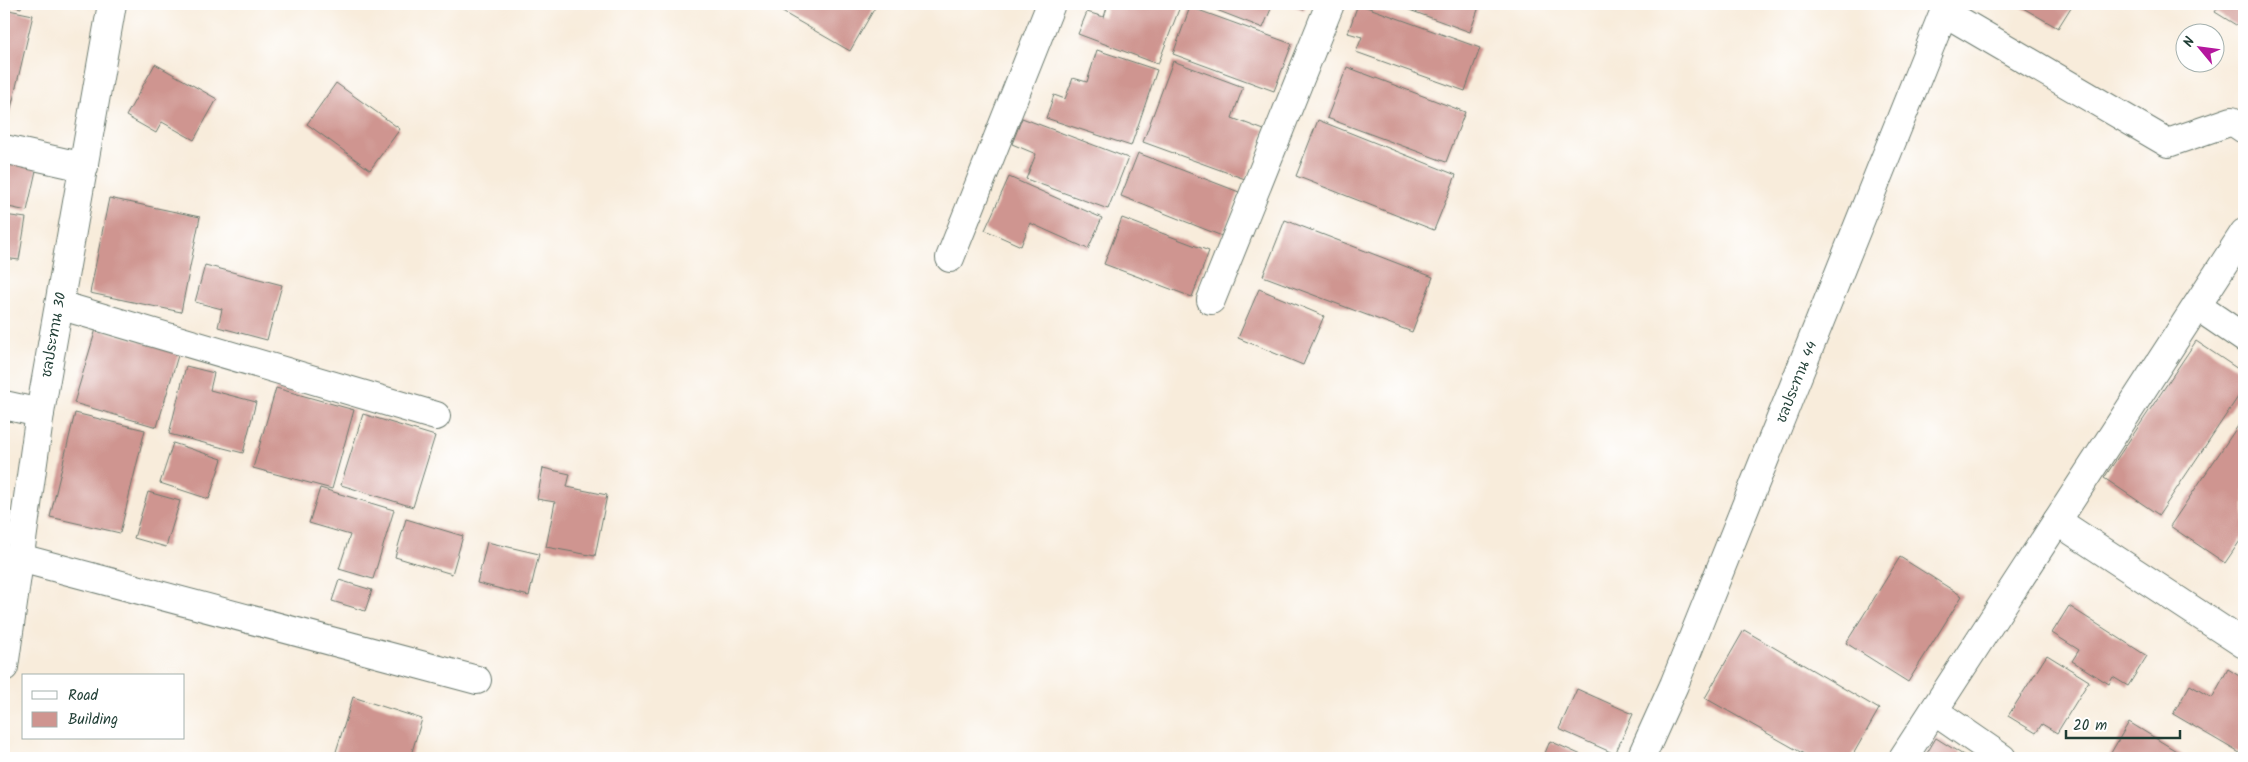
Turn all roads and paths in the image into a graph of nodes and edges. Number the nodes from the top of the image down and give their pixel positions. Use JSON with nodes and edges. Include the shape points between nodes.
{"nodes":[{"id":1,"x":112,"y":4,"type":"edge"},
{"id":2,"x":1051,"y":4,"type":"edge"},
{"id":3,"x":1330,"y":4,"type":"edge"},
{"id":4,"x":1946,"y":8,"type":"edge"},
{"id":5,"x":2244,"y":129,"type":"edge"},
{"id":6,"x":4,"y":149,"type":"edge"},
{"id":7,"x":84,"y":167,"type":"junction"},
{"id":8,"x":2244,"y":233,"type":"edge"},
{"id":9,"x":950,"y":258,"type":"dead end"},
{"id":10,"x":1211,"y":300,"type":"dead end"},
{"id":11,"x":59,"y":305,"type":"junction"},
{"id":12,"x":2197,"y":306,"type":"junction"},
{"id":13,"x":2244,"y":338,"type":"edge"},
{"id":14,"x":4,"y":406,"type":"edge"},
{"id":15,"x":40,"y":413,"type":"junction"},
{"id":16,"x":436,"y":416,"type":"dead end"},
{"id":17,"x":2057,"y":521,"type":"junction"},
{"id":18,"x":20,"y":558,"type":"junction"},
{"id":19,"x":2244,"y":644,"type":"edge"},
{"id":20,"x":4,"y":667,"type":"edge"},
{"id":21,"x":477,"y":680,"type":"dead end"},
{"id":22,"x":1934,"y":711,"type":"junction"},
{"id":23,"x":1641,"y":758,"type":"edge"},
{"id":24,"x":1903,"y":758,"type":"edge"},
{"id":25,"x":2002,"y":758,"type":"edge"}],
"edges":[{"from":1,"to":7,"type":"street","name":"ชลประทาน 30"},
{"from":2,"to":9,"type":"street"},
{"from":3,"to":10,"type":"street"},
{"from":4,"to":5,"type":"street","via":[[2168,143],[2232,121]]},
{"from":4,"to":23,"type":"street","name":"ชลประทาน 44","via":[[1674,685]]},
{"from":6,"to":7,"type":"street"},
{"from":7,"to":11,"type":"street","name":"ชลประทาน 30"},
{"from":8,"to":12,"type":"street"},
{"from":11,"to":15,"type":"street","name":"ชลประทาน 30"},
{"from":11,"to":16,"type":"street"},
{"from":12,"to":13,"type":"street"},
{"from":12,"to":17,"type":"street"},
{"from":14,"to":15,"type":"street"},
{"from":15,"to":18,"type":"street","name":"ชลประทาน 30"},
{"from":17,"to":19,"type":"street"},
{"from":17,"to":22,"type":"street"},
{"from":18,"to":20,"type":"street","name":"ชลประทาน 30"},
{"from":18,"to":21,"type":"street"},
{"from":22,"to":24,"type":"street"},
{"from":22,"to":25,"type":"street"}]}
